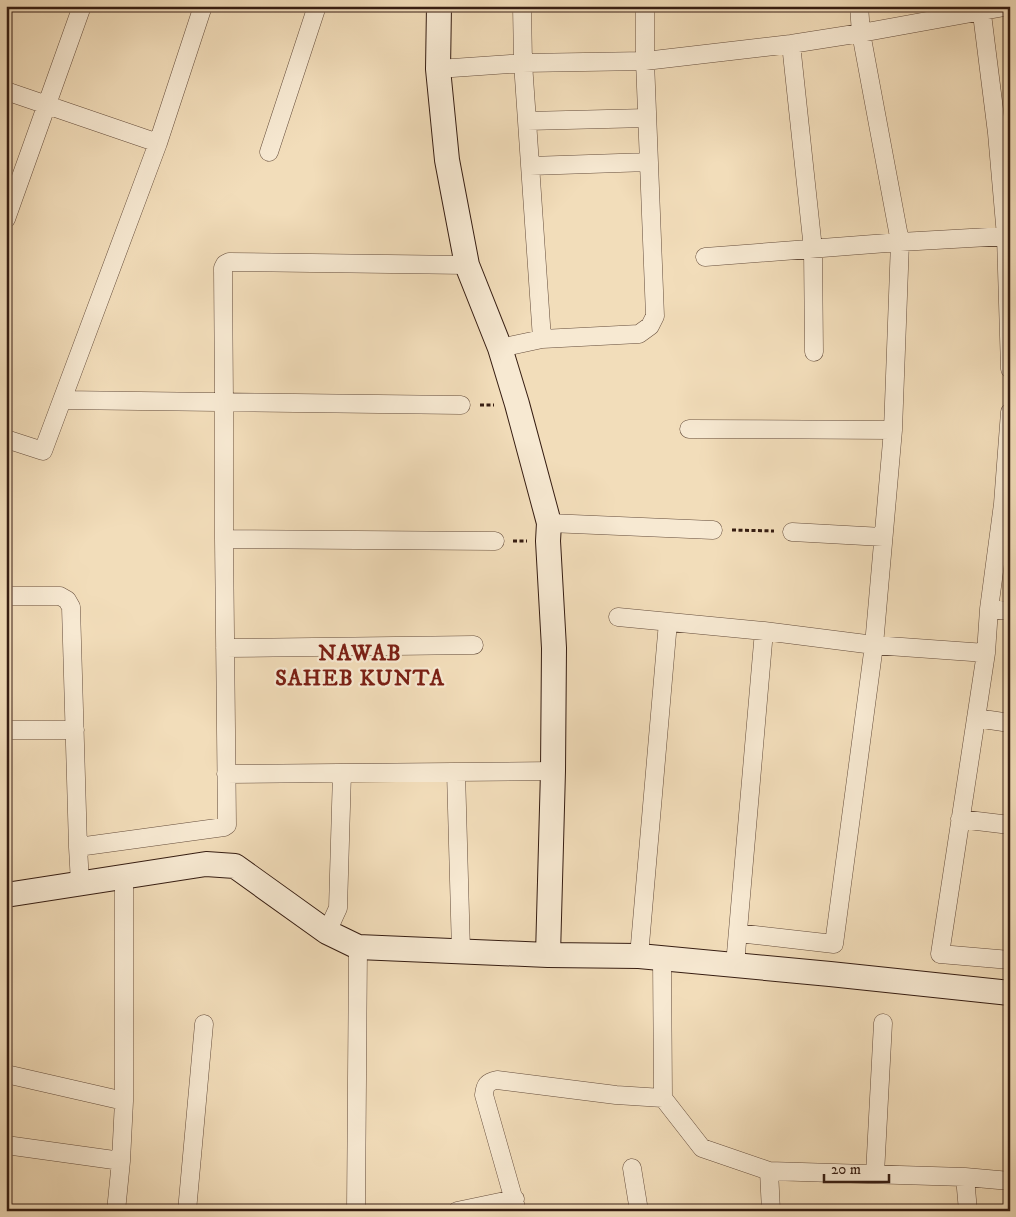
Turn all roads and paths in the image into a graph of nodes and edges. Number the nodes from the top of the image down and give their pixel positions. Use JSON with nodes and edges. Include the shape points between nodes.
{"nodes":[{"id":1,"x":82,"y":6,"type":"edge"},
{"id":2,"x":203,"y":6,"type":"edge"},
{"id":3,"x":317,"y":6,"type":"edge"},
{"id":4,"x":439,"y":6,"type":"edge"},
{"id":5,"x":522,"y":6,"type":"edge"},
{"id":6,"x":645,"y":6,"type":"edge"},
{"id":7,"x":859,"y":6,"type":"edge"},
{"id":8,"x":1010,"y":6,"type":"edge"},
{"id":9,"x":982,"y":9,"type":"edge"},
{"id":10,"x":862,"y":33,"type":"junction"},
{"id":11,"x":791,"y":44,"type":"junction"},
{"id":12,"x":645,"y":61,"type":"junction"},
{"id":13,"x":522,"y":64,"type":"junction"},
{"id":14,"x":438,"y":69,"type":"junction"},
{"id":15,"x":6,"y":91,"type":"edge"},
{"id":16,"x":47,"y":105,"type":"junction"},
{"id":17,"x":647,"y":118,"type":"junction"},
{"id":18,"x":527,"y":121,"type":"junction"},
{"id":19,"x":1004,"y":133,"type":"edge"},
{"id":20,"x":158,"y":143,"type":"junction"},
{"id":21,"x":269,"y":152,"type":"dead end"},
{"id":22,"x":649,"y":162,"type":"junction"},
{"id":23,"x":530,"y":166,"type":"junction"},
{"id":24,"x":7,"y":213,"type":"edge"},
{"id":25,"x":1006,"y":236,"type":"junction"},
{"id":26,"x":900,"y":242,"type":"junction"},
{"id":27,"x":814,"y":249,"type":"junction"},
{"id":28,"x":705,"y":257,"type":"dead end"},
{"id":29,"x":467,"y":265,"type":"junction"},
{"id":30,"x":542,"y":338,"type":"junction"},
{"id":31,"x":500,"y":348,"type":"junction"},
{"id":32,"x":814,"y":352,"type":"dead end"},
{"id":33,"x":1010,"y":369,"type":"edge"},
{"id":34,"x":62,"y":400,"type":"junction"},
{"id":35,"x":224,"y":403,"type":"junction"},
{"id":36,"x":517,"y":404,"type":"junction"},
{"id":37,"x":461,"y":405,"type":"joint"},
{"id":38,"x":1010,"y":412,"type":"edge"},
{"id":39,"x":689,"y":429,"type":"dead end"},
{"id":40,"x":893,"y":430,"type":"junction"},
{"id":41,"x":6,"y":439,"type":"edge"},
{"id":42,"x":1006,"y":505,"type":"edge"},
{"id":43,"x":713,"y":530,"type":"joint"},
{"id":44,"x":548,"y":532,"type":"junction"},
{"id":45,"x":792,"y":532,"type":"joint"},
{"id":46,"x":883,"y":537,"type":"junction"},
{"id":47,"x":224,"y":539,"type":"junction"},
{"id":48,"x":495,"y":541,"type":"joint"},
{"id":49,"x":6,"y":596,"type":"edge"},
{"id":50,"x":989,"y":609,"type":"junction"},
{"id":51,"x":1010,"y":611,"type":"edge"},
{"id":52,"x":618,"y":617,"type":"dead end"},
{"id":53,"x":668,"y":622,"type":"junction"},
{"id":54,"x":764,"y":631,"type":"junction"},
{"id":55,"x":474,"y":645,"type":"dead end"},
{"id":56,"x":874,"y":645,"type":"junction"},
{"id":57,"x":225,"y":648,"type":"junction"},
{"id":58,"x":986,"y":653,"type":"junction"},
{"id":59,"x":976,"y":718,"type":"junction"},
{"id":60,"x":1010,"y":723,"type":"edge"},
{"id":61,"x":6,"y":730,"type":"edge"},
{"id":62,"x":75,"y":730,"type":"junction"},
{"id":63,"x":456,"y":772,"type":"junction"},
{"id":64,"x":554,"y":772,"type":"junction"},
{"id":65,"x":342,"y":773,"type":"junction"},
{"id":66,"x":226,"y":774,"type":"junction"},
{"id":67,"x":960,"y":819,"type":"junction"},
{"id":68,"x":1010,"y":825,"type":"edge"},
{"id":69,"x":78,"y":847,"type":"junction"},
{"id":70,"x":124,"y":876,"type":"junction"},
{"id":71,"x":80,"y":883,"type":"junction"},
{"id":72,"x":6,"y":895,"type":"edge"},
{"id":73,"x":327,"y":932,"type":"junction"},
{"id":74,"x":738,"y":933,"type":"junction"},
{"id":75,"x":358,"y":947,"type":"junction"},
{"id":76,"x":462,"y":951,"type":"junction"},
{"id":77,"x":548,"y":955,"type":"junction"},
{"id":78,"x":650,"y":956,"type":"junction"},
{"id":79,"x":1010,"y":960,"type":"edge"},
{"id":80,"x":735,"y":965,"type":"junction"},
{"id":81,"x":1010,"y":993,"type":"edge"},
{"id":82,"x":883,"y":1023,"type":"dead end"},
{"id":83,"x":204,"y":1024,"type":"dead end"},
{"id":84,"x":6,"y":1074,"type":"edge"},
{"id":85,"x":663,"y":1098,"type":"junction"},
{"id":86,"x":124,"y":1101,"type":"junction"},
{"id":87,"x":6,"y":1145,"type":"edge"},
{"id":88,"x":121,"y":1161,"type":"junction"},
{"id":89,"x":632,"y":1168,"type":"dead end"},
{"id":90,"x":769,"y":1171,"type":"junction"},
{"id":91,"x":875,"y":1174,"type":"junction"},
{"id":92,"x":964,"y":1177,"type":"junction"},
{"id":93,"x":1010,"y":1181,"type":"edge"},
{"id":94,"x":516,"y":1205,"type":"edge"},
{"id":95,"x":116,"y":1211,"type":"edge"},
{"id":96,"x":187,"y":1211,"type":"edge"},
{"id":97,"x":356,"y":1211,"type":"edge"},
{"id":98,"x":457,"y":1211,"type":"edge"},
{"id":99,"x":639,"y":1211,"type":"edge"},
{"id":100,"x":771,"y":1211,"type":"edge"},
{"id":101,"x":968,"y":1211,"type":"edge"}],
"edges":[{"from":1,"to":16,"type":"street"},
{"from":2,"to":20,"type":"street"},
{"from":3,"to":21,"type":"street"},
{"from":4,"to":14,"type":"street"},
{"from":5,"to":13,"type":"street"},
{"from":6,"to":12,"type":"street"},
{"from":7,"to":10,"type":"street"},
{"from":8,"to":9,"type":"street"},
{"from":9,"to":10,"type":"street"},
{"from":9,"to":19,"type":"street"},
{"from":10,"to":11,"type":"street"},
{"from":10,"to":26,"type":"street"},
{"from":11,"to":12,"type":"street"},
{"from":11,"to":27,"type":"street"},
{"from":12,"to":13,"type":"street"},
{"from":12,"to":17,"type":"street"},
{"from":13,"to":14,"type":"street"},
{"from":13,"to":18,"type":"street"},
{"from":14,"to":29,"type":"street","via":[[447,160]]},
{"from":15,"to":16,"type":"street"},
{"from":16,"to":20,"type":"street"},
{"from":16,"to":24,"type":"street"},
{"from":17,"to":18,"type":"street"},
{"from":17,"to":22,"type":"street"},
{"from":18,"to":23,"type":"street"},
{"from":19,"to":25,"type":"street"},
{"from":20,"to":34,"type":"street"},
{"from":22,"to":23,"type":"street"},
{"from":22,"to":30,"type":"street","via":[[655,316],[650,326],[639,334]]},
{"from":23,"to":30,"type":"street"},
{"from":25,"to":26,"type":"street"},
{"from":25,"to":33,"type":"street"},
{"from":26,"to":27,"type":"street"},
{"from":26,"to":40,"type":"street"},
{"from":27,"to":28,"type":"street"},
{"from":27,"to":32,"type":"street"},
{"from":29,"to":31,"type":"street"},
{"from":29,"to":35,"type":"street","via":[[225,264]]},
{"from":30,"to":31,"type":"street"},
{"from":31,"to":36,"type":"street"},
{"from":34,"to":35,"type":"street"},
{"from":34,"to":41,"type":"street","via":[[43,451]]},
{"from":35,"to":37,"type":"street"},
{"from":35,"to":47,"type":"street"},
{"from":36,"to":37,"type":"path"},
{"from":36,"to":44,"type":"street"},
{"from":38,"to":42,"type":"street"},
{"from":39,"to":40,"type":"street"},
{"from":40,"to":46,"type":"street"},
{"from":42,"to":50,"type":"street"},
{"from":43,"to":44,"type":"street"},
{"from":43,"to":45,"type":"path"},
{"from":44,"to":48,"type":"path"},
{"from":44,"to":64,"type":"street","via":[[554,648]]},
{"from":45,"to":46,"type":"street"},
{"from":46,"to":56,"type":"street"},
{"from":47,"to":48,"type":"street"},
{"from":47,"to":57,"type":"street"},
{"from":49,"to":62,"type":"street","via":[[60,596],[71,607]]},
{"from":50,"to":51,"type":"street"},
{"from":50,"to":58,"type":"street"},
{"from":52,"to":53,"type":"street"},
{"from":53,"to":54,"type":"street"},
{"from":53,"to":78,"type":"street"},
{"from":54,"to":56,"type":"street"},
{"from":54,"to":74,"type":"street"},
{"from":55,"to":57,"type":"street"},
{"from":56,"to":58,"type":"street"},
{"from":56,"to":74,"type":"street","via":[[834,944]]},
{"from":57,"to":66,"type":"street"},
{"from":58,"to":59,"type":"street"},
{"from":59,"to":60,"type":"street"},
{"from":59,"to":67,"type":"street"},
{"from":61,"to":62,"type":"street"},
{"from":62,"to":69,"type":"street"},
{"from":63,"to":64,"type":"street"},
{"from":63,"to":65,"type":"street"},
{"from":63,"to":76,"type":"street"},
{"from":64,"to":77,"type":"street"},
{"from":65,"to":66,"type":"street"},
{"from":65,"to":73,"type":"street","via":[[338,908]]},
{"from":66,"to":69,"type":"street","via":[[228,820],[224,827]]},
{"from":67,"to":68,"type":"street"},
{"from":67,"to":79,"type":"street","via":[[940,954]]},
{"from":69,"to":71,"type":"street"},
{"from":70,"to":71,"type":"street"},
{"from":70,"to":73,"type":"street","via":[[206,864],[235,866]]},
{"from":70,"to":86,"type":"street"},
{"from":71,"to":72,"type":"street"},
{"from":73,"to":75,"type":"street"},
{"from":74,"to":80,"type":"street"},
{"from":75,"to":76,"type":"street"},
{"from":75,"to":97,"type":"street"},
{"from":76,"to":77,"type":"street"},
{"from":77,"to":78,"type":"street"},
{"from":78,"to":80,"type":"street"},
{"from":78,"to":85,"type":"street"},
{"from":80,"to":81,"type":"street"},
{"from":82,"to":91,"type":"street"},
{"from":83,"to":96,"type":"street"},
{"from":84,"to":86,"type":"street"},
{"from":85,"to":90,"type":"street","via":[[702,1148]]},
{"from":85,"to":94,"type":"street","via":[[497,1080],[489,1082],[484,1095]]},
{"from":86,"to":88,"type":"street"},
{"from":87,"to":88,"type":"street"},
{"from":88,"to":95,"type":"street"},
{"from":89,"to":99,"type":"street"},
{"from":90,"to":91,"type":"street"},
{"from":90,"to":100,"type":"street"},
{"from":91,"to":92,"type":"street"},
{"from":92,"to":93,"type":"street"},
{"from":92,"to":101,"type":"street"},
{"from":94,"to":98,"type":"street"}]}
